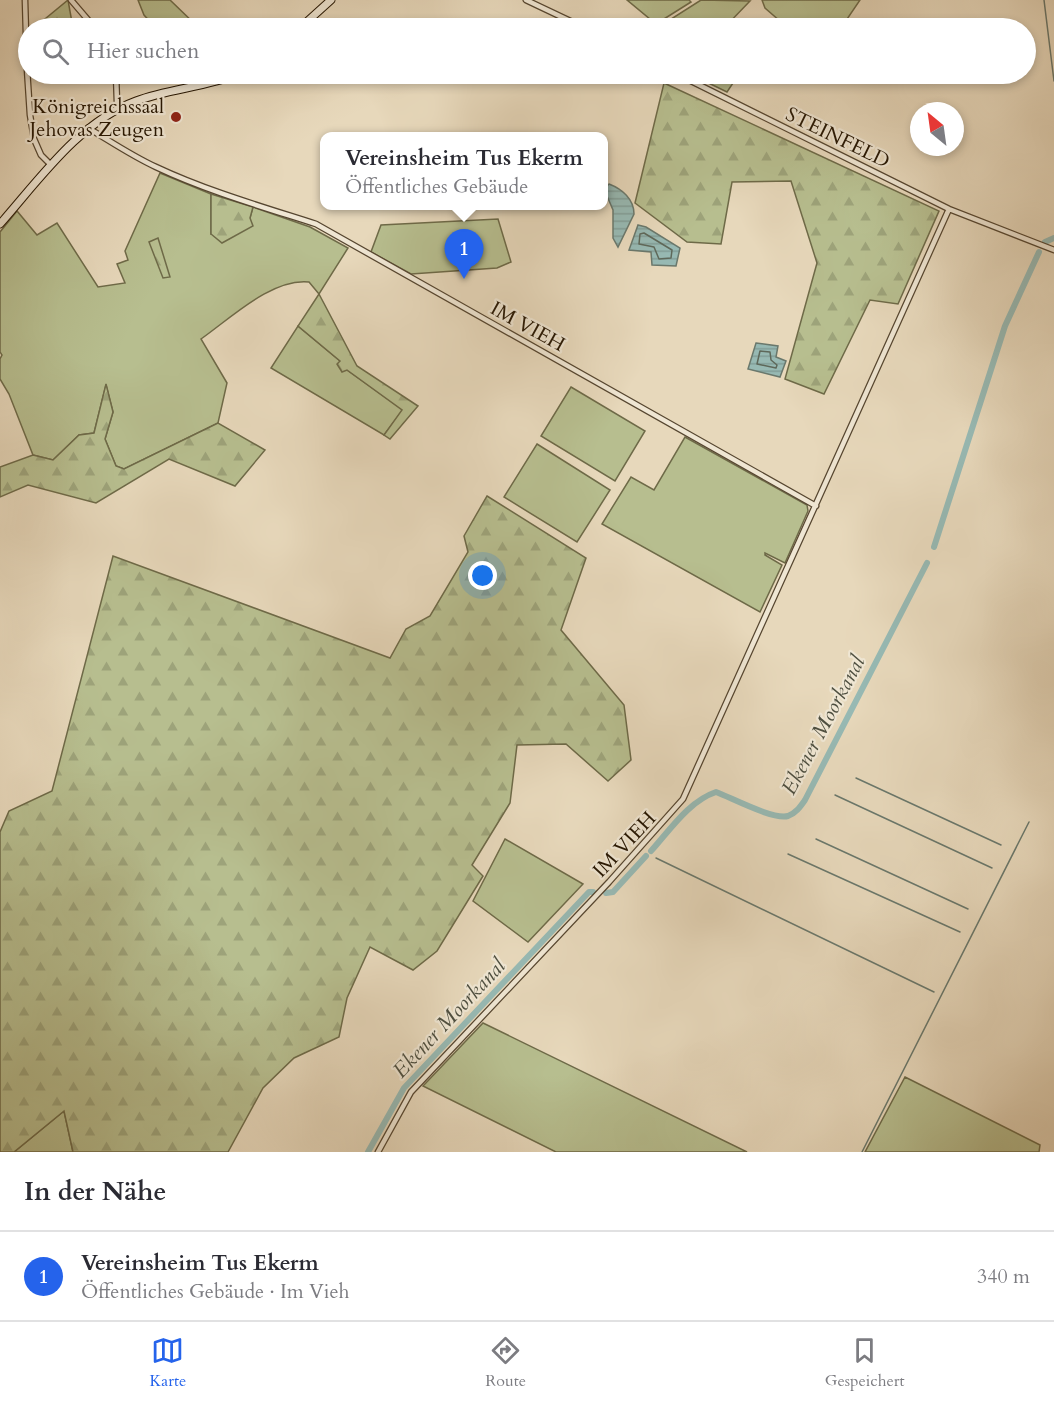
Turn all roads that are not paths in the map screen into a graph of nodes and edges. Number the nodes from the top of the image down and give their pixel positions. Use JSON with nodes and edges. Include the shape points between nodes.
{"nodes":[{"id":1,"x":26,"y":0,"type":"edge"},
{"id":2,"x":71,"y":0,"type":"edge"},
{"id":3,"x":331,"y":0,"type":"edge"},
{"id":4,"x":526,"y":0,"type":"edge"},
{"id":5,"x":26,"y":18,"type":"edge"},
{"id":6,"x":86,"y":18,"type":"edge"},
{"id":7,"x":311,"y":18,"type":"edge"},
{"id":8,"x":564,"y":18,"type":"edge"},
{"id":9,"x":28,"y":84,"type":"edge"},
{"id":10,"x":116,"y":84,"type":"edge"},
{"id":11,"x":204,"y":84,"type":"edge"},
{"id":12,"x":697,"y":84,"type":"edge"},
{"id":13,"x":120,"y":107,"type":"junction"},
{"id":14,"x":88,"y":128,"type":"junction"},
{"id":15,"x":52,"y":166,"type":"junction"},
{"id":16,"x":949,"y":209,"type":"junction"},
{"id":17,"x":0,"y":224,"type":"edge"},
{"id":18,"x":1054,"y":250,"type":"edge"},
{"id":19,"x":816,"y":506,"type":"junction"},
{"id":20,"x":378,"y":1152,"type":"edge"}],
"edges":[{"from":1,"to":5,"type":"street"},
{"from":2,"to":6,"type":"street"},
{"from":3,"to":7,"type":"street"},
{"from":4,"to":8,"type":"street"},
{"from":9,"to":15,"type":"street","via":[[32,131],[38,149]]},
{"from":10,"to":13,"type":"street"},
{"from":11,"to":13,"type":"street"},
{"from":12,"to":16,"type":"street","name":"STEINFELD"},
{"from":13,"to":14,"type":"street"},
{"from":14,"to":15,"type":"street"},
{"from":14,"to":19,"type":"street","name":"IM VIEH","via":[[174,175],[316,224]]},
{"from":15,"to":17,"type":"street"},
{"from":16,"to":18,"type":"street","name":"STEINFELD"},
{"from":16,"to":19,"type":"street","name":"IM VIEH"},
{"from":19,"to":20,"type":"street","name":"IM VIEH","via":[[683,799],[411,1092]]}]}
